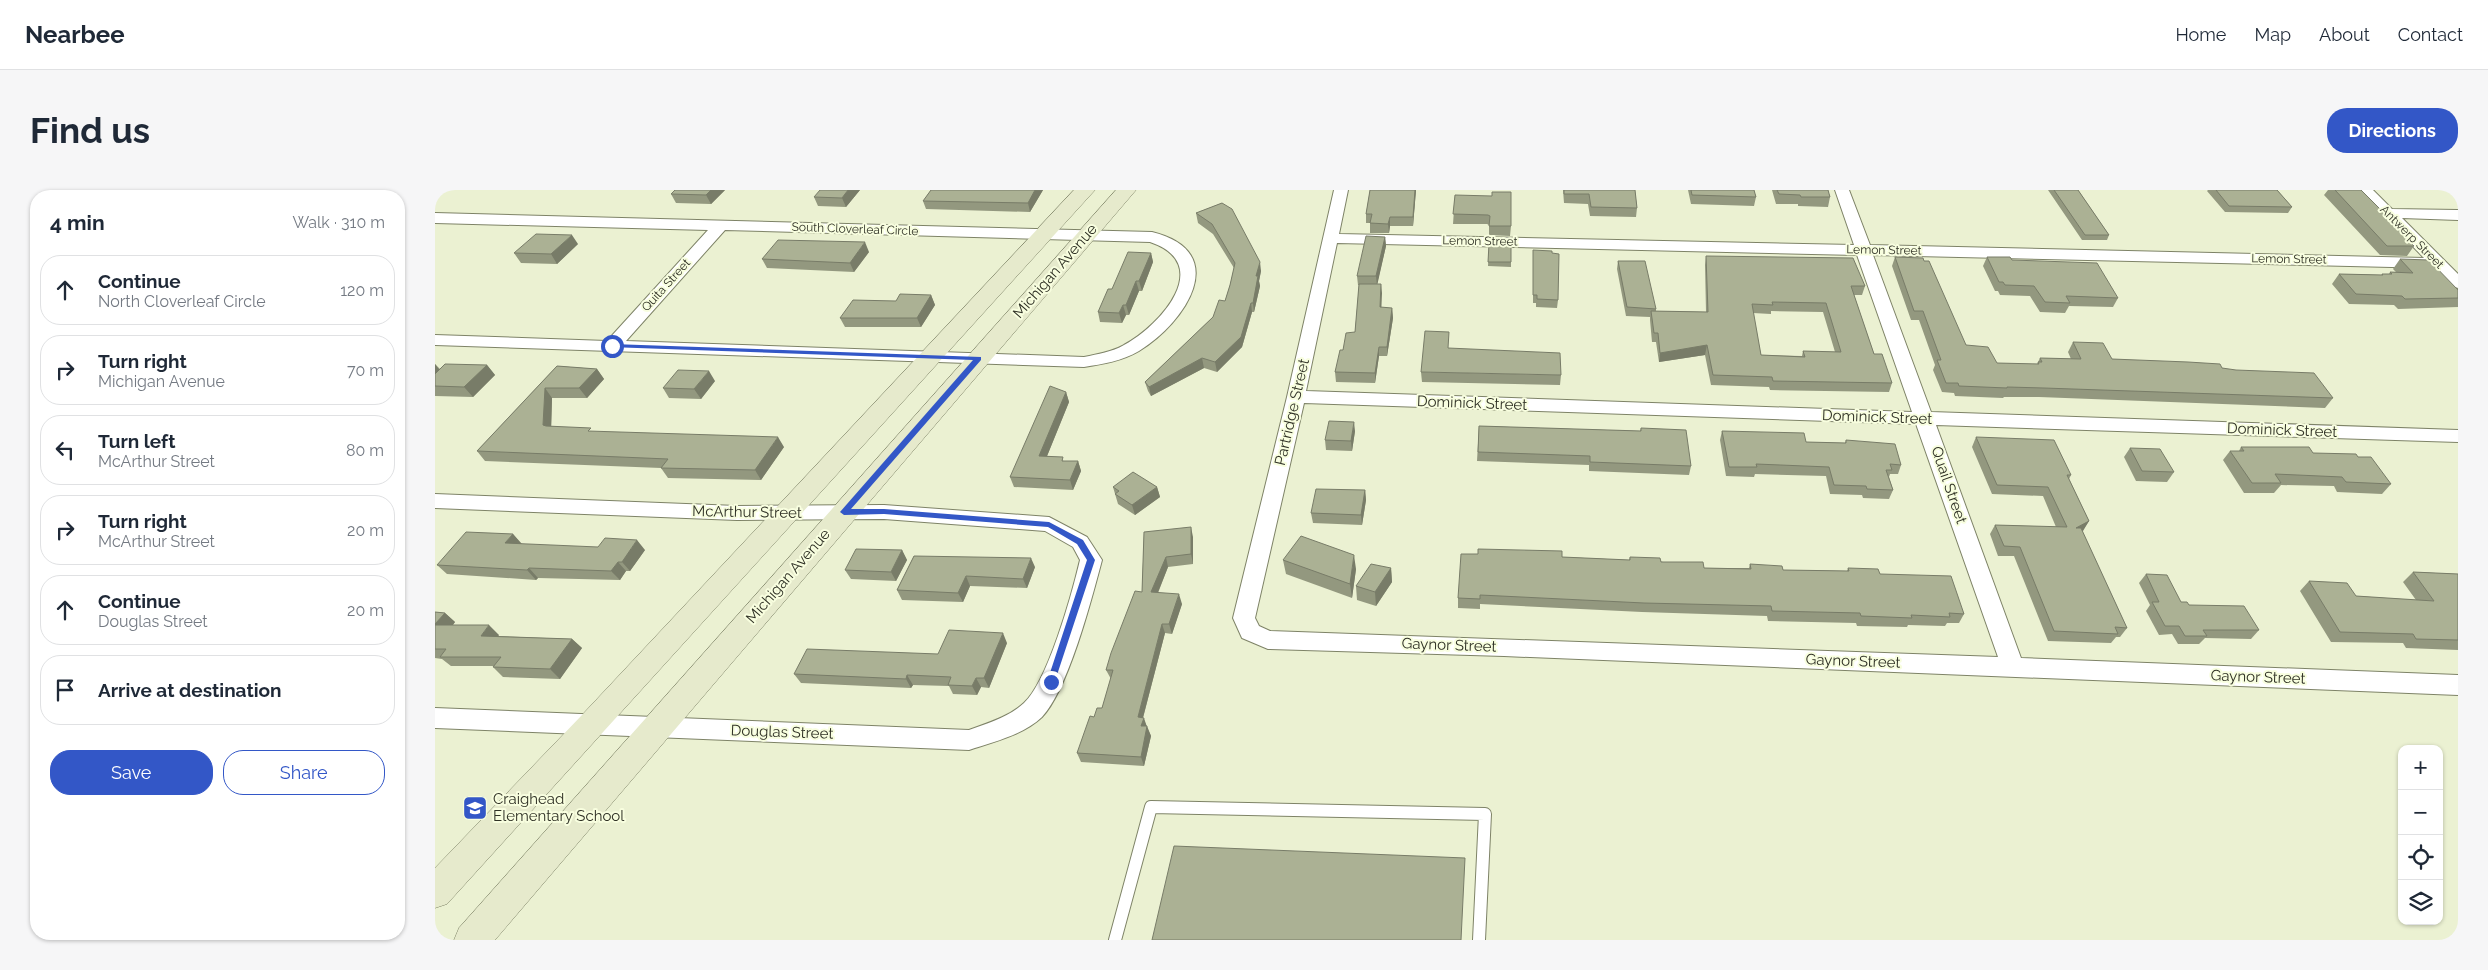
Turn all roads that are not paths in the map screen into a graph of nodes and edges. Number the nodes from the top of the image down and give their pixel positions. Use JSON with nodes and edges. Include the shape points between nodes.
{"nodes":[{"id":1,"x":1085,"y":190,"type":"edge"},
{"id":2,"x":1126,"y":190,"type":"edge"},
{"id":3,"x":1341,"y":190,"type":"edge"},
{"id":4,"x":1842,"y":190,"type":"edge"},
{"id":5,"x":2365,"y":190,"type":"edge"},
{"id":6,"x":2388,"y":213,"type":"junction"},
{"id":7,"x":2458,"y":215,"type":"edge"},
{"id":8,"x":435,"y":218,"type":"edge"},
{"id":9,"x":721,"y":225,"type":"junction"},
{"id":10,"x":1046,"y":233,"type":"junction"},
{"id":11,"x":1087,"y":234,"type":"junction"},
{"id":12,"x":1331,"y":238,"type":"junction"},
{"id":13,"x":1864,"y":250,"type":"junction"},
{"id":14,"x":2438,"y":263,"type":"junction"},
{"id":15,"x":2458,"y":283,"type":"edge"},
{"id":16,"x":435,"y":340,"type":"edge"},
{"id":17,"x":612,"y":346,"type":"junction"},
{"id":18,"x":930,"y":356,"type":"junction"},
{"id":19,"x":979,"y":358,"type":"junction"},
{"id":20,"x":1296,"y":398,"type":"junction"},
{"id":21,"x":1925,"y":419,"type":"junction"},
{"id":22,"x":2458,"y":436,"type":"edge"},
{"id":23,"x":435,"y":501,"type":"edge"},
{"id":24,"x":844,"y":512,"type":"junction"},
{"id":25,"x":789,"y":513,"type":"junction"},
{"id":26,"x":1069,"y":629,"type":"joint"},
{"id":27,"x":1250,"y":632,"type":"joint"},
{"id":28,"x":2013,"y":667,"type":"junction"},
{"id":29,"x":2458,"y":685,"type":"edge"},
{"id":30,"x":435,"y":718,"type":"edge"},
{"id":31,"x":593,"y":724,"type":"junction"},
{"id":32,"x":657,"y":727,"type":"junction"},
{"id":33,"x":435,"y":892,"type":"edge"},
{"id":34,"x":471,"y":940,"type":"edge"},
{"id":35,"x":1115,"y":940,"type":"edge"},
{"id":36,"x":1479,"y":940,"type":"edge"}],
"edges":[{"from":1,"to":10,"type":"main road","name":"Michigan Avenue"},
{"from":2,"to":11,"type":"main road","name":"Michigan Avenue"},
{"from":3,"to":12,"type":"street","name":"Partridge Street"},
{"from":4,"to":13,"type":"street","name":"Quail Street"},
{"from":5,"to":6,"type":"street","name":"Antwerp Street"},
{"from":6,"to":7,"type":"street"},
{"from":6,"to":14,"type":"street","name":"Antwerp Street"},
{"from":8,"to":9,"type":"street","name":"South Cloverleaf Circle"},
{"from":9,"to":10,"type":"street","name":"South Cloverleaf Circle"},
{"from":9,"to":17,"type":"street","name":"Quita Street"},
{"from":10,"to":11,"type":"street","name":"South Cloverleaf Circle"},
{"from":10,"to":18,"type":"main road","name":"Michigan Avenue"},
{"from":11,"to":19,"type":"main road","name":"Michigan Avenue"},
{"from":11,"to":19,"type":"street","name":"South Cloverleaf Circle","via":[[1151,237],[1175,246],[1186,260],[1188,283],[1173,315],[1136,345],[1118,354],[1084,362]]},
{"from":12,"to":13,"type":"street","name":"Lemon Street"},
{"from":12,"to":20,"type":"street","name":"Partridge Street"},
{"from":13,"to":14,"type":"street","name":"Lemon Street"},
{"from":13,"to":21,"type":"street","name":"Quail Street"},
{"from":14,"to":15,"type":"street","name":"Antwerp Street"},
{"from":16,"to":17,"type":"street","name":"South Cloverleaf Circle"},
{"from":17,"to":18,"type":"street","name":"South Cloverleaf Circle"},
{"from":18,"to":19,"type":"street","name":"South Cloverleaf Circle"},
{"from":18,"to":25,"type":"main road","name":"Michigan Avenue"},
{"from":19,"to":24,"type":"main road","name":"Michigan Avenue"},
{"from":20,"to":21,"type":"street","name":"Dominick Street"},
{"from":20,"to":27,"type":"street","name":"Partridge Street","via":[[1244,618]]},
{"from":21,"to":22,"type":"street","name":"Dominick Street"},
{"from":21,"to":28,"type":"street","name":"Quail Street"},
{"from":23,"to":25,"type":"street","name":"McArthur Street"},
{"from":24,"to":25,"type":"street","name":"McArthur Street"},
{"from":24,"to":26,"type":"street","name":"McArthur Street","via":[[1049,524],[1080,542],[1091,560]]},
{"from":24,"to":32,"type":"main road","name":"Michigan Avenue"},
{"from":25,"to":31,"type":"main road","name":"Michigan Avenue"},
{"from":26,"to":32,"type":"street","name":"Douglas Street","via":[[1051,682],[1034,709],[1008,726],[969,740]]},
{"from":27,"to":28,"type":"street","name":"Gaynor Street","via":[[1268,640]]},
{"from":28,"to":29,"type":"street","name":"Gaynor Street"},
{"from":30,"to":31,"type":"street","name":"Douglas Street"},
{"from":31,"to":32,"type":"street","name":"Douglas Street"},
{"from":31,"to":33,"type":"main road","name":"Michigan Avenue"},
{"from":32,"to":34,"type":"main road","name":"Michigan Avenue"},
{"from":35,"to":36,"type":"lane","via":[[1151,807],[1485,814]]}]}
